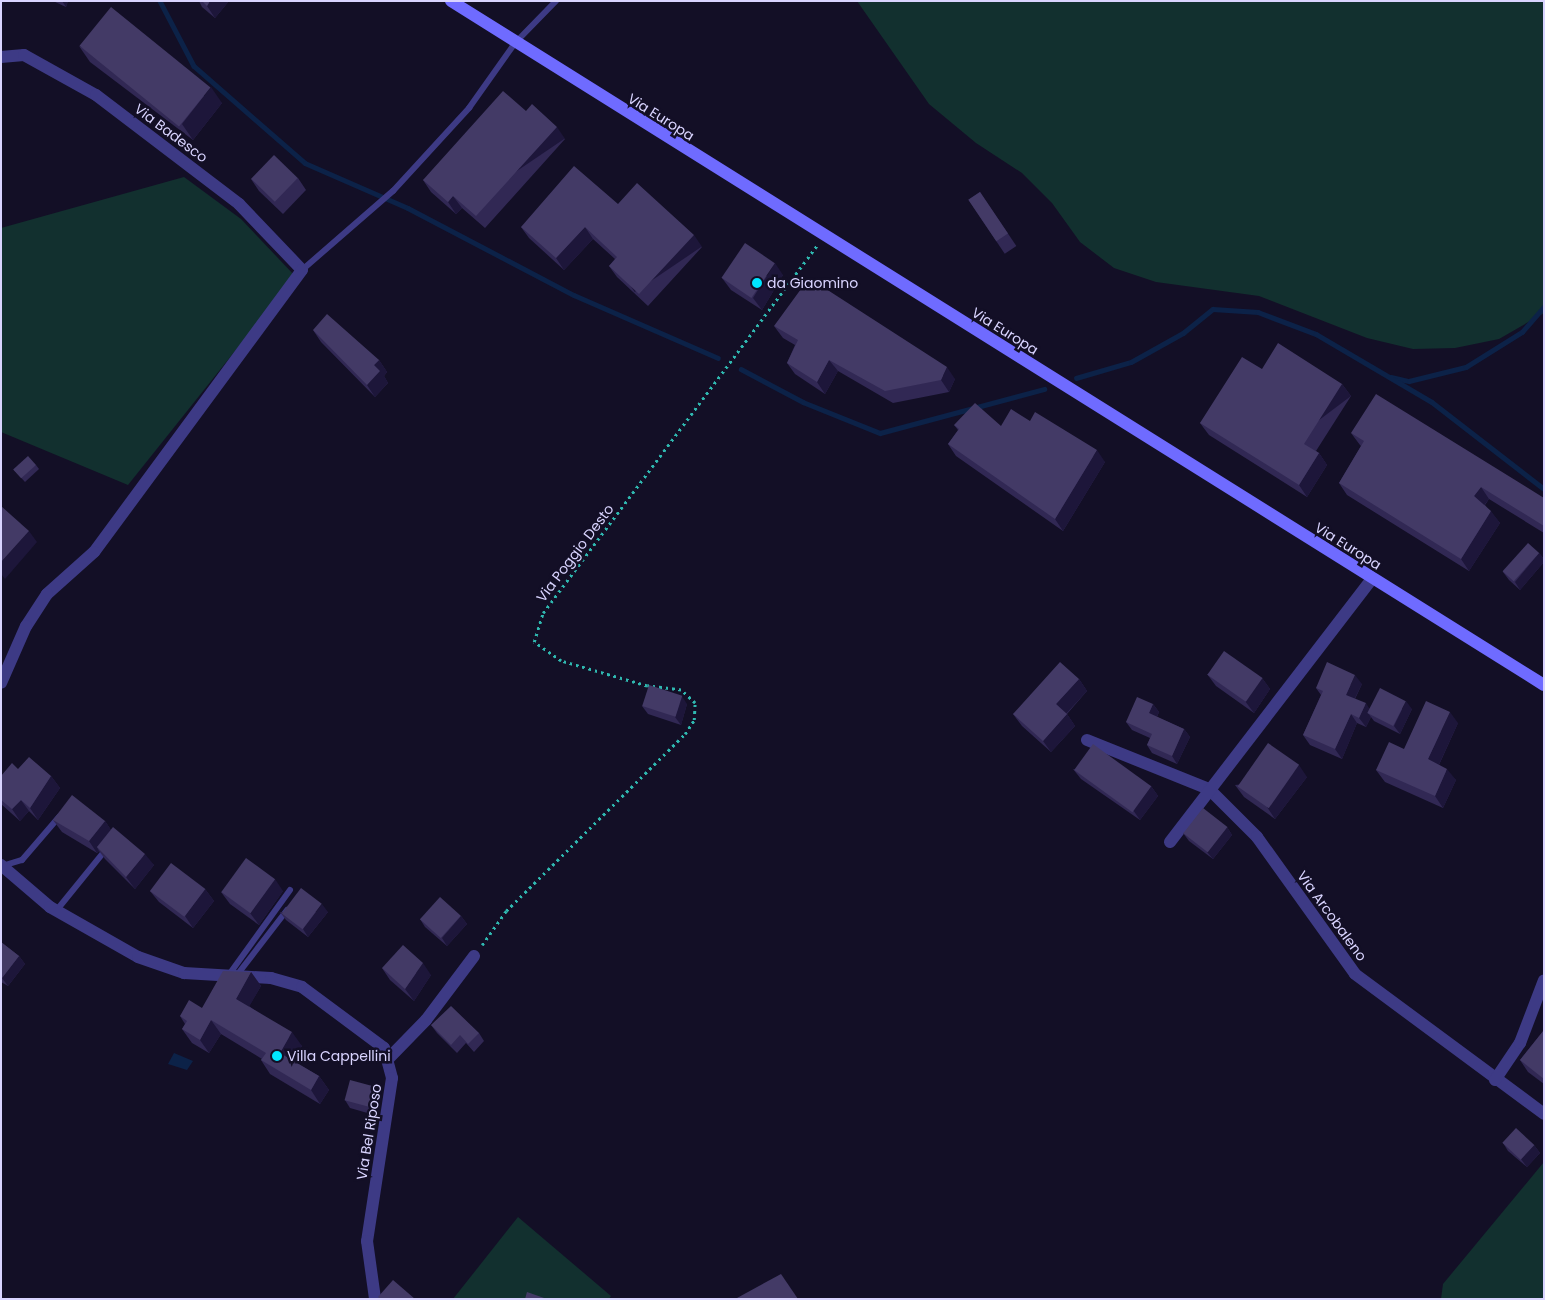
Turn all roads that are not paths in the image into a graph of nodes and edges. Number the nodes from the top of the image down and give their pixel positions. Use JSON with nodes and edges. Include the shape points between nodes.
{"nodes":[{"id":1,"x":451,"y":1,"type":"edge"},
{"id":2,"x":556,"y":1,"type":"edge"},
{"id":3,"x":515,"y":43,"type":"junction"},
{"id":4,"x":1,"y":57,"type":"edge"},
{"id":5,"x":302,"y":270,"type":"junction"},
{"id":6,"x":1372,"y":578,"type":"junction"},
{"id":7,"x":1,"y":684,"type":"edge"},
{"id":8,"x":1544,"y":685,"type":"edge"},
{"id":9,"x":1087,"y":740,"type":"dead end"},
{"id":10,"x":1209,"y":789,"type":"junction"},
{"id":11,"x":66,"y":808,"type":"edge"},
{"id":12,"x":113,"y":842,"type":"edge"},
{"id":13,"x":1170,"y":842,"type":"dead end"},
{"id":14,"x":2,"y":866,"type":"edge"},
{"id":15,"x":290,"y":890,"type":"dead end"},
{"id":16,"x":296,"y":899,"type":"edge"},
{"id":17,"x":56,"y":911,"type":"junction"},
{"id":18,"x":474,"y":956,"type":"road end"},
{"id":19,"x":232,"y":976,"type":"junction"},
{"id":20,"x":1544,"y":980,"type":"edge"},
{"id":21,"x":390,"y":1057,"type":"junction"},
{"id":22,"x":1495,"y":1080,"type":"junction"},
{"id":23,"x":1544,"y":1114,"type":"edge"},
{"id":24,"x":375,"y":1299,"type":"edge"}],
"edges":[{"from":1,"to":3,"type":"main road","name":"Via Europa"},
{"from":2,"to":3,"type":"lane"},
{"from":3,"to":5,"type":"lane","via":[[469,108],[393,191]]},
{"from":3,"to":6,"type":"main road","name":"Via Europa"},
{"from":4,"to":5,"type":"street","name":"Via Badesco","via":[[24,55],[96,95],[239,204]]},
{"from":5,"to":7,"type":"street","via":[[94,552],[47,594],[26,626]]},
{"from":6,"to":8,"type":"main road","name":"Via Europa"},
{"from":6,"to":10,"type":"street"},
{"from":9,"to":10,"type":"street","name":"Via Arcobaleno"},
{"from":10,"to":13,"type":"street"},
{"from":10,"to":22,"type":"street","name":"Via Arcobaleno","via":[[1257,836],[1355,974]]},
{"from":11,"to":14,"type":"lane","via":[[22,860]]},
{"from":12,"to":17,"type":"lane"},
{"from":14,"to":17,"type":"street"},
{"from":15,"to":19,"type":"lane"},
{"from":16,"to":19,"type":"lane"},
{"from":17,"to":19,"type":"street","via":[[165,968]]},
{"from":18,"to":21,"type":"street","via":[[426,1020]]},
{"from":19,"to":21,"type":"street","via":[[302,987],[378,1042]]},
{"from":20,"to":22,"type":"street","via":[[1520,1043]]},
{"from":21,"to":24,"type":"street","name":"Via Bel Riposo","via":[[391,1090],[367,1241]]},
{"from":22,"to":23,"type":"street","name":"Via Arcobaleno"}]}
